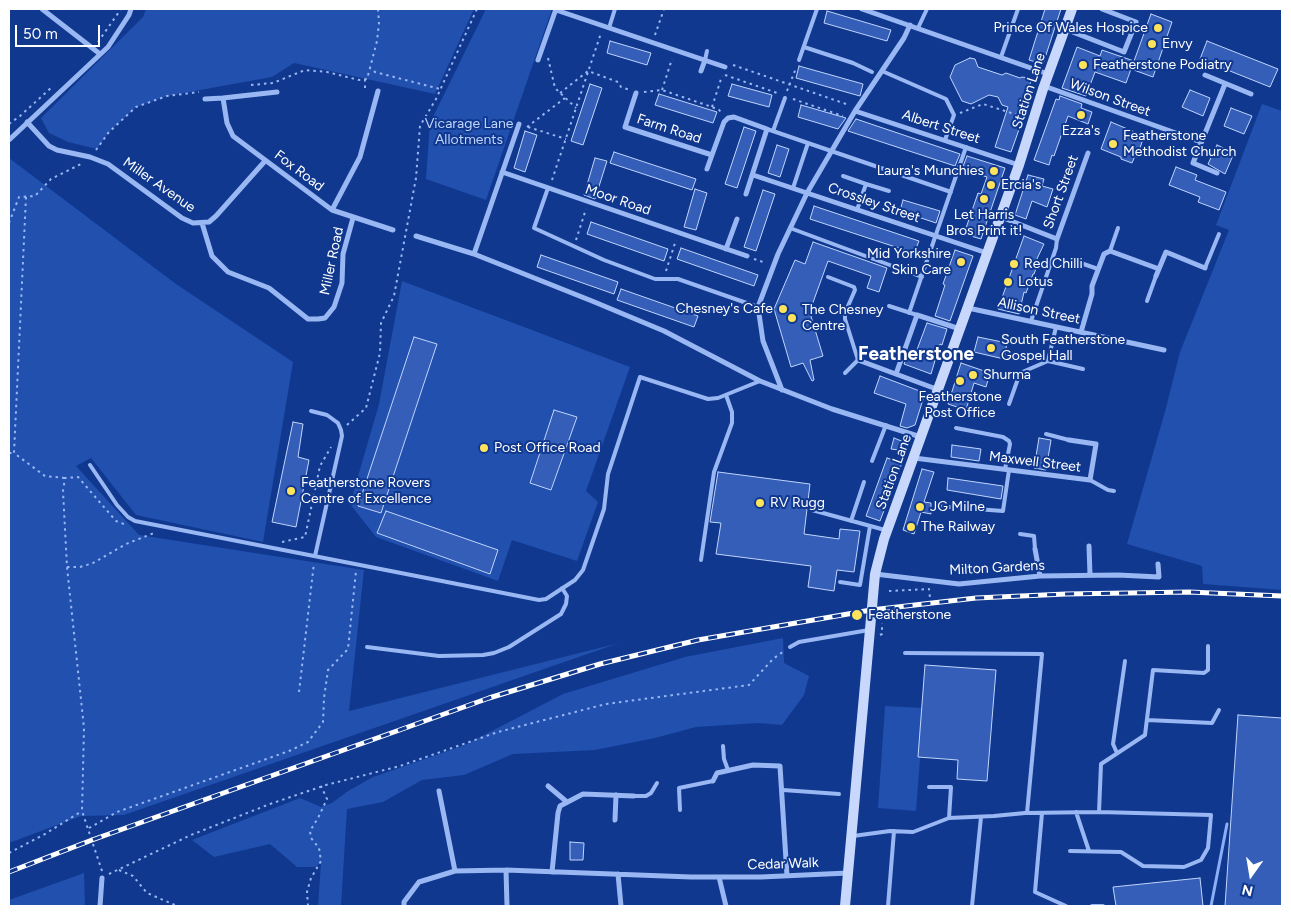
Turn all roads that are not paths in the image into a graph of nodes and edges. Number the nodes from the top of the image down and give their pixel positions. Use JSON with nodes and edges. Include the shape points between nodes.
{"nodes":[{"id":1,"x":42,"y":9,"type":"edge"},
{"id":2,"x":131,"y":9,"type":"edge"},
{"id":3,"x":556,"y":9,"type":"edge"},
{"id":4,"x":615,"y":9,"type":"edge"},
{"id":5,"x":817,"y":9,"type":"edge"},
{"id":6,"x":862,"y":9,"type":"edge"},
{"id":7,"x":927,"y":9,"type":"edge"},
{"id":8,"x":1018,"y":9,"type":"edge"},
{"id":9,"x":1072,"y":9,"type":"edge"},
{"id":10,"x":1102,"y":9,"type":"edge"},
{"id":11,"x":910,"y":25,"type":"junction"},
{"id":12,"x":606,"y":27,"type":"junction"},
{"id":13,"x":918,"y":28,"type":"junction"},
{"id":14,"x":1064,"y":29,"type":"junction"},
{"id":15,"x":804,"y":47,"type":"junction"},
{"id":16,"x":707,"y":51,"type":"dead end"},
{"id":17,"x":100,"y":54,"type":"junction"},
{"id":18,"x":1001,"y":57,"type":"junction"},
{"id":19,"x":538,"y":60,"type":"dead end"},
{"id":20,"x":704,"y":60,"type":"junction"},
{"id":21,"x":799,"y":60,"type":"road end"},
{"id":22,"x":725,"y":67,"type":"road end"},
{"id":23,"x":882,"y":70,"type":"junction"},
{"id":24,"x":701,"y":72,"type":"dead end"},
{"id":25,"x":872,"y":72,"type":"dead end"},
{"id":26,"x":1048,"y":74,"type":"junction"},
{"id":27,"x":1205,"y":75,"type":"dead end"},
{"id":28,"x":1225,"y":84,"type":"junction"},
{"id":29,"x":1044,"y":86,"type":"junction"},
{"id":30,"x":277,"y":92,"type":"dead end"},
{"id":31,"x":378,"y":92,"type":"dead end"},
{"id":32,"x":636,"y":93,"type":"road end"},
{"id":33,"x":1251,"y":94,"type":"dead end"},
{"id":34,"x":223,"y":98,"type":"junction"},
{"id":35,"x":784,"y":98,"type":"road end"},
{"id":36,"x":205,"y":99,"type":"dead end"},
{"id":37,"x":856,"y":109,"type":"junction"},
{"id":38,"x":27,"y":122,"type":"junction"},
{"id":39,"x":519,"y":124,"type":"dead end"},
{"id":40,"x":767,"y":129,"type":"junction"},
{"id":41,"x":773,"y":131,"type":"junction"},
{"id":42,"x":9,"y":140,"type":"edge"},
{"id":43,"x":945,"y":140,"type":"junction"},
{"id":44,"x":1201,"y":142,"type":"junction"},
{"id":45,"x":808,"y":143,"type":"junction"},
{"id":46,"x":966,"y":147,"type":"junction"},
{"id":47,"x":830,"y":151,"type":"junction"},
{"id":48,"x":1088,"y":152,"type":"dead end"},
{"id":49,"x":712,"y":155,"type":"junction"},
{"id":50,"x":265,"y":161,"type":"junction"},
{"id":51,"x":1020,"y":165,"type":"junction"},
{"id":52,"x":707,"y":169,"type":"dead end"},
{"id":53,"x":502,"y":172,"type":"junction"},
{"id":54,"x":1217,"y":173,"type":"dead end"},
{"id":55,"x":752,"y":174,"type":"junction"},
{"id":56,"x":843,"y":176,"type":"dead end"},
{"id":57,"x":866,"y":184,"type":"junction"},
{"id":58,"x":549,"y":188,"type":"junction"},
{"id":59,"x":793,"y":188,"type":"junction"},
{"id":60,"x":889,"y":191,"type":"dead end"},
{"id":61,"x":951,"y":192,"type":"junction"},
{"id":62,"x":807,"y":193,"type":"junction"},
{"id":63,"x":746,"y":194,"type":"dead end"},
{"id":64,"x":332,"y":210,"type":"junction"},
{"id":65,"x":857,"y":210,"type":"junction"},
{"id":66,"x":1001,"y":217,"type":"junction"},
{"id":67,"x":353,"y":218,"type":"junction"},
{"id":68,"x":737,"y":219,"type":"dead end"},
{"id":69,"x":202,"y":223,"type":"junction"},
{"id":70,"x":790,"y":228,"type":"junction"},
{"id":71,"x":1118,"y":228,"type":"dead end"},
{"id":72,"x":393,"y":230,"type":"road end"},
{"id":73,"x":1219,"y":234,"type":"dead end"},
{"id":74,"x":416,"y":236,"type":"road end"},
{"id":75,"x":936,"y":236,"type":"junction"},
{"id":76,"x":1056,"y":239,"type":"junction"},
{"id":77,"x":726,"y":249,"type":"junction"},
{"id":78,"x":1110,"y":251,"type":"junction"},
{"id":79,"x":987,"y":253,"type":"junction"},
{"id":80,"x":474,"y":254,"type":"junction"},
{"id":81,"x":746,"y":256,"type":"road end"},
{"id":82,"x":1072,"y":260,"type":"dead end"},
{"id":83,"x":1206,"y":268,"type":"joint"},
{"id":84,"x":1098,"y":269,"type":"junction"},
{"id":85,"x":1159,"y":269,"type":"junction"},
{"id":86,"x":1156,"y":276,"type":"joint"},
{"id":87,"x":828,"y":277,"type":"dead end"},
{"id":88,"x":922,"y":277,"type":"junction"},
{"id":89,"x":1147,"y":301,"type":"dead end"},
{"id":90,"x":889,"y":306,"type":"dead end"},
{"id":91,"x":758,"y":307,"type":"junction"},
{"id":92,"x":968,"y":308,"type":"junction"},
{"id":93,"x":909,"y":313,"type":"junction"},
{"id":94,"x":917,"y":315,"type":"junction"},
{"id":95,"x":1031,"y":321,"type":"junction"},
{"id":96,"x":1056,"y":327,"type":"junction"},
{"id":97,"x":960,"y":329,"type":"junction"},
{"id":98,"x":1081,"y":332,"type":"junction"},
{"id":99,"x":1164,"y":350,"type":"dead end"},
{"id":100,"x":858,"y":360,"type":"junction"},
{"id":101,"x":1048,"y":360,"type":"junction"},
{"id":102,"x":1083,"y":369,"type":"dead end"},
{"id":103,"x":845,"y":372,"type":"dead end"},
{"id":104,"x":896,"y":374,"type":"junction"},
{"id":105,"x":760,"y":381,"type":"junction"},
{"id":106,"x":782,"y":390,"type":"junction"},
{"id":107,"x":939,"y":390,"type":"junction"},
{"id":108,"x":726,"y":395,"type":"junction"},
{"id":109,"x":1010,"y":404,"type":"dead end"},
{"id":110,"x":311,"y":411,"type":"dead end"},
{"id":111,"x":886,"y":425,"type":"junction"},
{"id":112,"x":956,"y":428,"type":"dead end"},
{"id":113,"x":1046,"y":434,"type":"dead end"},
{"id":114,"x":921,"y":437,"type":"junction"},
{"id":115,"x":1069,"y":440,"type":"joint"},
{"id":116,"x":914,"y":458,"type":"junction"},
{"id":117,"x":872,"y":461,"type":"dead end"},
{"id":118,"x":90,"y":465,"type":"dead end"},
{"id":119,"x":1007,"y":470,"type":"junction"},
{"id":120,"x":1090,"y":480,"type":"junction"},
{"id":121,"x":864,"y":482,"type":"dead end"},
{"id":122,"x":1114,"y":490,"type":"dead end"},
{"id":123,"x":934,"y":506,"type":"dead end"},
{"id":124,"x":812,"y":510,"type":"dead end"},
{"id":125,"x":851,"y":521,"type":"junction"},
{"id":126,"x":870,"y":526,"type":"junction"},
{"id":127,"x":887,"y":530,"type":"junction"},
{"id":128,"x":1020,"y":534,"type":"dead end"},
{"id":129,"x":1089,"y":546,"type":"dead end"},
{"id":130,"x":1036,"y":550,"type":"joint"},
{"id":131,"x":315,"y":556,"type":"junction"},
{"id":132,"x":701,"y":560,"type":"dead end"},
{"id":133,"x":1158,"y":564,"type":"dead end"},
{"id":134,"x":875,"y":574,"type":"junction"},
{"id":135,"x":1090,"y":575,"type":"junction"},
{"id":136,"x":1040,"y":576,"type":"junction"},
{"id":137,"x":840,"y":582,"type":"dead end"},
{"id":138,"x":562,"y":588,"type":"junction"},
{"id":139,"x":870,"y":630,"type":"junction"},
{"id":140,"x":1208,"y":646,"type":"dead end"},
{"id":141,"x":367,"y":647,"type":"dead end"},
{"id":142,"x":790,"y":647,"type":"road end"},
{"id":143,"x":905,"y":653,"type":"dead end"},
{"id":144,"x":1125,"y":661,"type":"dead end"},
{"id":145,"x":1219,"y":710,"type":"dead end"},
{"id":146,"x":1147,"y":720,"type":"junction"},
{"id":147,"x":723,"y":746,"type":"dead end"},
{"id":148,"x":1117,"y":753,"type":"junction"},
{"id":149,"x":728,"y":770,"type":"junction"},
{"id":150,"x":712,"y":781,"type":"joint"},
{"id":151,"x":657,"y":783,"type":"dead end"},
{"id":152,"x":548,"y":786,"type":"dead end"},
{"id":153,"x":929,"y":787,"type":"dead end"},
{"id":154,"x":783,"y":790,"type":"junction"},
{"id":155,"x":439,"y":791,"type":"dead end"},
{"id":156,"x":839,"y":794,"type":"dead end"},
{"id":157,"x":616,"y":796,"type":"junction"},
{"id":158,"x":634,"y":796,"type":"joint"},
{"id":159,"x":567,"y":802,"type":"junction"},
{"id":160,"x":680,"y":810,"type":"dead end"},
{"id":161,"x":1076,"y":812,"type":"junction"},
{"id":162,"x":1099,"y":812,"type":"junction"},
{"id":163,"x":1027,"y":813,"type":"junction"},
{"id":164,"x":1042,"y":813,"type":"junction"},
{"id":165,"x":982,"y":817,"type":"junction"},
{"id":166,"x":949,"y":818,"type":"junction"},
{"id":167,"x":616,"y":820,"type":"dead end"},
{"id":168,"x":894,"y":831,"type":"junction"},
{"id":169,"x":851,"y":836,"type":"junction"},
{"id":170,"x":1070,"y":851,"type":"dead end"},
{"id":171,"x":1089,"y":851,"type":"junction"},
{"id":172,"x":506,"y":870,"type":"junction"},
{"id":173,"x":455,"y":871,"type":"junction"},
{"id":174,"x":552,"y":872,"type":"junction"},
{"id":175,"x":848,"y":873,"type":"junction"},
{"id":176,"x":618,"y":874,"type":"junction"},
{"id":177,"x":787,"y":876,"type":"junction"},
{"id":178,"x":719,"y":877,"type":"junction"},
{"id":179,"x":102,"y":878,"type":"road end"},
{"id":180,"x":100,"y":906,"type":"edge"},
{"id":181,"x":404,"y":906,"type":"edge"},
{"id":182,"x":507,"y":906,"type":"edge"},
{"id":183,"x":621,"y":906,"type":"edge"},
{"id":184,"x":726,"y":906,"type":"edge"},
{"id":185,"x":845,"y":906,"type":"edge"},
{"id":186,"x":888,"y":906,"type":"edge"},
{"id":187,"x":972,"y":906,"type":"edge"},
{"id":188,"x":1066,"y":906,"type":"edge"},
{"id":189,"x":1092,"y":906,"type":"edge"},
{"id":190,"x":1103,"y":906,"type":"edge"}],
"edges":[{"from":1,"to":17,"type":"street"},
{"from":2,"to":17,"type":"street","via":[[108,47]]},
{"from":3,"to":12,"type":"street"},
{"from":3,"to":19,"type":"street"},
{"from":4,"to":12,"type":"lane"},
{"from":5,"to":15,"type":"lane"},
{"from":6,"to":11,"type":"street"},
{"from":7,"to":13,"type":"lane"},
{"from":8,"to":18,"type":"lane"},
{"from":9,"to":14,"type":"main road","name":"Station Lane"},
{"from":10,"to":14,"type":"street","via":[[1136,22],[1124,52]]},
{"from":11,"to":13,"type":"street"},
{"from":11,"to":23,"type":"street"},
{"from":12,"to":20,"type":"street"},
{"from":13,"to":18,"type":"street"},
{"from":14,"to":26,"type":"main road","name":"Station Lane"},
{"from":15,"to":21,"type":"lane"},
{"from":15,"to":25,"type":"lane"},
{"from":16,"to":20,"type":"lane"},
{"from":17,"to":38,"type":"street"},
{"from":18,"to":26,"type":"street"},
{"from":20,"to":22,"type":"street"},
{"from":20,"to":24,"type":"street"},
{"from":23,"to":37,"type":"street"},
{"from":23,"to":43,"type":"lane","via":[[946,99],[954,115]]},
{"from":26,"to":29,"type":"main road","name":"Station Lane"},
{"from":27,"to":28,"type":"street"},
{"from":28,"to":33,"type":"street"},
{"from":28,"to":44,"type":"street"},
{"from":29,"to":44,"type":"street","name":"Wilson Street"},
{"from":29,"to":51,"type":"main road","name":"Station Lane"},
{"from":30,"to":34,"type":"street"},
{"from":31,"to":64,"type":"street","via":[[360,157]]},
{"from":32,"to":49,"type":"street","name":"Farm Road","via":[[625,127]]},
{"from":34,"to":36,"type":"street"},
{"from":34,"to":50,"type":"street","name":"Fox Road","via":[[227,124],[233,136]]},
{"from":35,"to":41,"type":"lane"},
{"from":37,"to":43,"type":"street","name":"Albert Street"},
{"from":37,"to":47,"type":"street"},
{"from":38,"to":42,"type":"street"},
{"from":38,"to":69,"type":"street","name":"Miller Avenue","via":[[49,146],[108,164],[182,218]]},
{"from":39,"to":53,"type":"street"},
{"from":40,"to":41,"type":"lane"},
{"from":40,"to":49,"type":"street","name":"Farm Road","via":[[734,118],[726,120]]},
{"from":40,"to":55,"type":"street"},
{"from":41,"to":45,"type":"lane"},
{"from":43,"to":46,"type":"street","name":"Albert Street"},
{"from":44,"to":54,"type":"street","via":[[1193,163]]},
{"from":45,"to":47,"type":"lane"},
{"from":45,"to":59,"type":"lane"},
{"from":46,"to":51,"type":"street","name":"Albert Street"},
{"from":46,"to":61,"type":"lane"},
{"from":47,"to":61,"type":"lane"},
{"from":47,"to":62,"type":"street"},
{"from":48,"to":76,"type":"street","name":"Short Street"},
{"from":49,"to":52,"type":"street","name":"Farm Road"},
{"from":50,"to":64,"type":"street","name":"Fox Road"},
{"from":50,"to":69,"type":"street","name":"Miller Avenue","via":[[216,216]]},
{"from":51,"to":66,"type":"main road","name":"Station Lane"},
{"from":53,"to":58,"type":"street","name":"Moor Road"},
{"from":53,"to":80,"type":"street"},
{"from":55,"to":59,"type":"street","name":"Crossley Street"},
{"from":55,"to":63,"type":"street"},
{"from":56,"to":57,"type":"lane"},
{"from":57,"to":60,"type":"lane"},
{"from":57,"to":65,"type":"lane"},
{"from":58,"to":77,"type":"street","name":"Moor Road"},
{"from":58,"to":91,"type":"lane","via":[[534,228],[655,279],[678,279]]},
{"from":59,"to":62,"type":"street","name":"Crossley Street"},
{"from":61,"to":75,"type":"lane"},
{"from":62,"to":65,"type":"street","name":"Crossley Street"},
{"from":62,"to":70,"type":"street"},
{"from":64,"to":67,"type":"street","name":"Fox Road"},
{"from":65,"to":75,"type":"street","name":"Crossley Street"},
{"from":66,"to":76,"type":"street","name":"Short Street"},
{"from":66,"to":79,"type":"main road","name":"Station Lane"},
{"from":67,"to":69,"type":"street","name":"Miller Road","via":[[343,254],[342,282],[334,306],[325,318],[318,319],[308,319],[269,288],[228,272],[212,256]]},
{"from":67,"to":72,"type":"street","name":"Fox Road"},
{"from":68,"to":77,"type":"street"},
{"from":70,"to":88,"type":"lane"},
{"from":70,"to":91,"type":"street"},
{"from":71,"to":78,"type":"lane"},
{"from":73,"to":83,"type":"lane"},
{"from":74,"to":80,"type":"street"},
{"from":75,"to":79,"type":"street","name":"Crossley Street"},
{"from":75,"to":88,"type":"lane"},
{"from":76,"to":95,"type":"lane","via":[[1056,248]]},
{"from":77,"to":81,"type":"street","name":"Moor Road"},
{"from":78,"to":84,"type":"street","via":[[1104,254]]},
{"from":78,"to":85,"type":"street"},
{"from":79,"to":92,"type":"main road","name":"Station Lane"},
{"from":80,"to":105,"type":"street","via":[[664,331]]},
{"from":82,"to":84,"type":"lane"},
{"from":83,"to":85,"type":"street","via":[[1166,252]]},
{"from":84,"to":98,"type":"street"},
{"from":85,"to":86,"type":"street"},
{"from":86,"to":89,"type":"lane"},
{"from":87,"to":100,"type":"lane","via":[[854,287],[845,319]]},
{"from":88,"to":93,"type":"lane"},
{"from":90,"to":93,"type":"lane"},
{"from":91,"to":106,"type":"street","via":[[763,341]]},
{"from":92,"to":95,"type":"street","name":"Allison Street"},
{"from":92,"to":97,"type":"main road","name":"Station Lane"},
{"from":93,"to":94,"type":"lane"},
{"from":94,"to":97,"type":"street"},
{"from":94,"to":104,"type":"street"},
{"from":95,"to":96,"type":"street","name":"Allison Street"},
{"from":96,"to":98,"type":"street","name":"Allison Street"},
{"from":96,"to":101,"type":"lane"},
{"from":97,"to":107,"type":"main road","name":"Station Lane"},
{"from":98,"to":99,"type":"street","name":"Allison Street"},
{"from":100,"to":103,"type":"lane"},
{"from":100,"to":104,"type":"street"},
{"from":101,"to":102,"type":"lane"},
{"from":101,"to":109,"type":"lane","via":[[1020,373]]},
{"from":104,"to":107,"type":"street"},
{"from":105,"to":106,"type":"street"},
{"from":105,"to":108,"type":"lane"},
{"from":106,"to":111,"type":"street"},
{"from":107,"to":114,"type":"main road","name":"Station Lane"},
{"from":108,"to":132,"type":"lane","via":[[732,423],[714,472]]},
{"from":108,"to":138,"type":"lane","via":[[708,399],[640,377],[608,474],[604,509],[583,570]]},
{"from":110,"to":131,"type":"lane","via":[[327,415],[338,422],[342,430]]},
{"from":111,"to":114,"type":"street"},
{"from":111,"to":117,"type":"lane"},
{"from":112,"to":119,"type":"lane","via":[[1009,441]]},
{"from":113,"to":115,"type":"lane"},
{"from":114,"to":116,"type":"main road","name":"Station Lane"},
{"from":115,"to":120,"type":"street","name":"Maxwell Street","via":[[1096,444]]},
{"from":116,"to":119,"type":"street","name":"Maxwell Street"},
{"from":116,"to":127,"type":"main road","name":"Station Lane"},
{"from":118,"to":131,"type":"lane","via":[[117,505],[135,521]]},
{"from":119,"to":120,"type":"street","name":"Maxwell Street"},
{"from":119,"to":123,"type":"lane","via":[[1003,511]]},
{"from":120,"to":122,"type":"lane"},
{"from":121,"to":125,"type":"lane"},
{"from":124,"to":125,"type":"lane"},
{"from":125,"to":126,"type":"lane"},
{"from":126,"to":127,"type":"lane"},
{"from":126,"to":137,"type":"lane","via":[[860,585]]},
{"from":127,"to":134,"type":"main road","name":"Station Lane"},
{"from":128,"to":130,"type":"lane","via":[[1034,536]]},
{"from":129,"to":135,"type":"street"},
{"from":130,"to":136,"type":"street"},
{"from":131,"to":138,"type":"lane","via":[[539,600]]},
{"from":133,"to":135,"type":"street","name":"Milton Gardens","via":[[1159,577]]},
{"from":134,"to":136,"type":"street","name":"Milton Gardens","via":[[959,584]]},
{"from":134,"to":139,"type":"main road","name":"Station Lane"},
{"from":135,"to":136,"type":"street","name":"Milton Gardens"},
{"from":138,"to":141,"type":"lane","via":[[567,596],[561,614],[494,653],[439,656]]},
{"from":139,"to":142,"type":"lane","via":[[799,642]]},
{"from":139,"to":169,"type":"main road","name":"Station Lane"},
{"from":140,"to":146,"type":"lane","via":[[1208,670],[1204,673],[1153,670]]},
{"from":143,"to":163,"type":"lane","via":[[1042,654]]},
{"from":144,"to":148,"type":"lane","via":[[1113,744]]},
{"from":145,"to":146,"type":"lane","via":[[1212,723]]},
{"from":146,"to":148,"type":"lane","via":[[1145,735]]},
{"from":147,"to":149,"type":"lane"},
{"from":148,"to":162,"type":"lane","via":[[1101,764]]},
{"from":149,"to":150,"type":"street","via":[[717,772]]},
{"from":149,"to":154,"type":"street","via":[[753,765],[780,766]]},
{"from":150,"to":160,"type":"lane","via":[[679,788]]},
{"from":151,"to":158,"type":"lane","via":[[646,796]]},
{"from":152,"to":159,"type":"street"},
{"from":153,"to":166,"type":"lane","via":[[951,787]]},
{"from":154,"to":156,"type":"lane"},
{"from":154,"to":177,"type":"street"},
{"from":155,"to":173,"type":"street"},
{"from":157,"to":158,"type":"street"},
{"from":157,"to":159,"type":"street","via":[[583,794]]},
{"from":157,"to":167,"type":"street"},
{"from":159,"to":174,"type":"street","via":[[560,806],[558,813]]},
{"from":161,"to":162,"type":"lane"},
{"from":161,"to":164,"type":"lane"},
{"from":161,"to":171,"type":"lane"},
{"from":162,"to":171,"type":"lane","via":[[1211,815],[1208,848],[1200,860],[1184,867],[1143,866],[1121,852]]},
{"from":163,"to":164,"type":"lane"},
{"from":163,"to":165,"type":"lane"},
{"from":164,"to":188,"type":"lane","via":[[1035,892]]},
{"from":165,"to":166,"type":"lane"},
{"from":165,"to":187,"type":"lane"},
{"from":166,"to":168,"type":"lane","via":[[913,832]]},
{"from":168,"to":169,"type":"lane"},
{"from":168,"to":186,"type":"lane"},
{"from":169,"to":175,"type":"main road","name":"Station Lane"},
{"from":170,"to":171,"type":"lane"},
{"from":172,"to":173,"type":"street","name":"Cedar Walk"},
{"from":172,"to":174,"type":"street","name":"Cedar Walk"},
{"from":172,"to":182,"type":"street"},
{"from":173,"to":181,"type":"street","name":"Cedar Walk","via":[[419,882]]},
{"from":174,"to":176,"type":"street","name":"Cedar Walk"},
{"from":175,"to":177,"type":"street","name":"Cedar Walk"},
{"from":175,"to":185,"type":"main road","name":"Station Lane"},
{"from":176,"to":178,"type":"street","name":"Cedar Walk"},
{"from":176,"to":183,"type":"street"},
{"from":177,"to":178,"type":"street","name":"Cedar Walk"},
{"from":178,"to":184,"type":"street"},
{"from":179,"to":180,"type":"street"},
{"from":189,"to":190,"type":"lane"}]}
